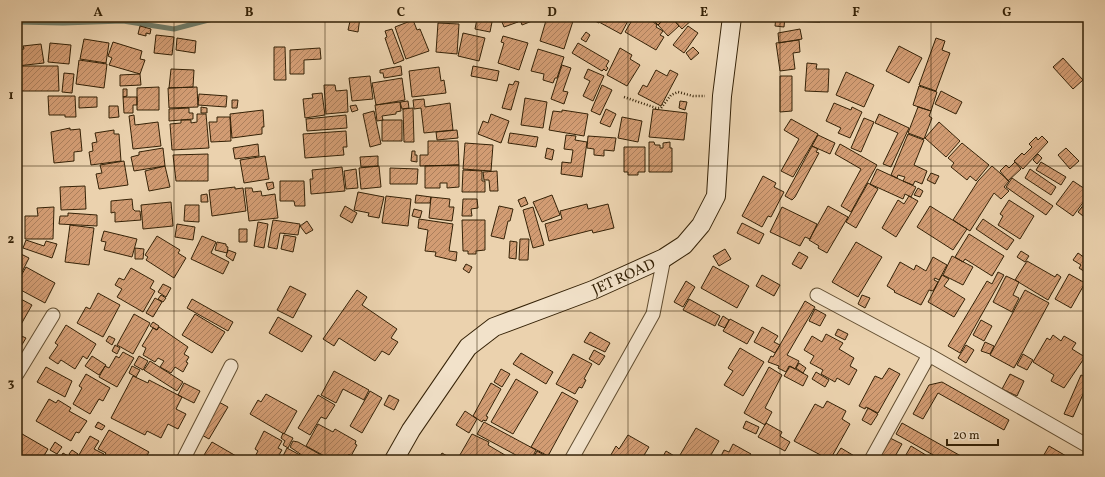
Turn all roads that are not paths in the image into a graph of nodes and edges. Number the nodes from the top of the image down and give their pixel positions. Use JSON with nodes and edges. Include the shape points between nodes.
{"nodes":[{"id":1,"x":732,"y":17,"type":"edge"},
{"id":2,"x":664,"y":258,"type":"junction"},
{"id":3,"x":817,"y":295,"type":"dead end"},
{"id":4,"x":53,"y":315,"type":"dead end"},
{"id":5,"x":928,"y":355,"type":"junction"},
{"id":6,"x":231,"y":366,"type":"dead end"},
{"id":7,"x":17,"y":374,"type":"edge"},
{"id":8,"x":1088,"y":446,"type":"edge"},
{"id":9,"x":183,"y":460,"type":"edge"},
{"id":10,"x":394,"y":460,"type":"edge"},
{"id":11,"x":571,"y":460,"type":"edge"},
{"id":12,"x":871,"y":460,"type":"edge"}],
"edges":[{"from":1,"to":2,"type":"main road","name":"JET ROAD","via":[[722,96],[716,196],[701,225],[684,245]]},
{"from":2,"to":10,"type":"main road","name":"JET ROAD","via":[[593,290],[494,327],[468,347],[411,430]]},
{"from":2,"to":11,"type":"street","via":[[653,314]]},
{"from":3,"to":5,"type":"street"},
{"from":4,"to":7,"type":"street"},
{"from":5,"to":8,"type":"street"},
{"from":5,"to":12,"type":"street"},
{"from":6,"to":9,"type":"street"}]}
